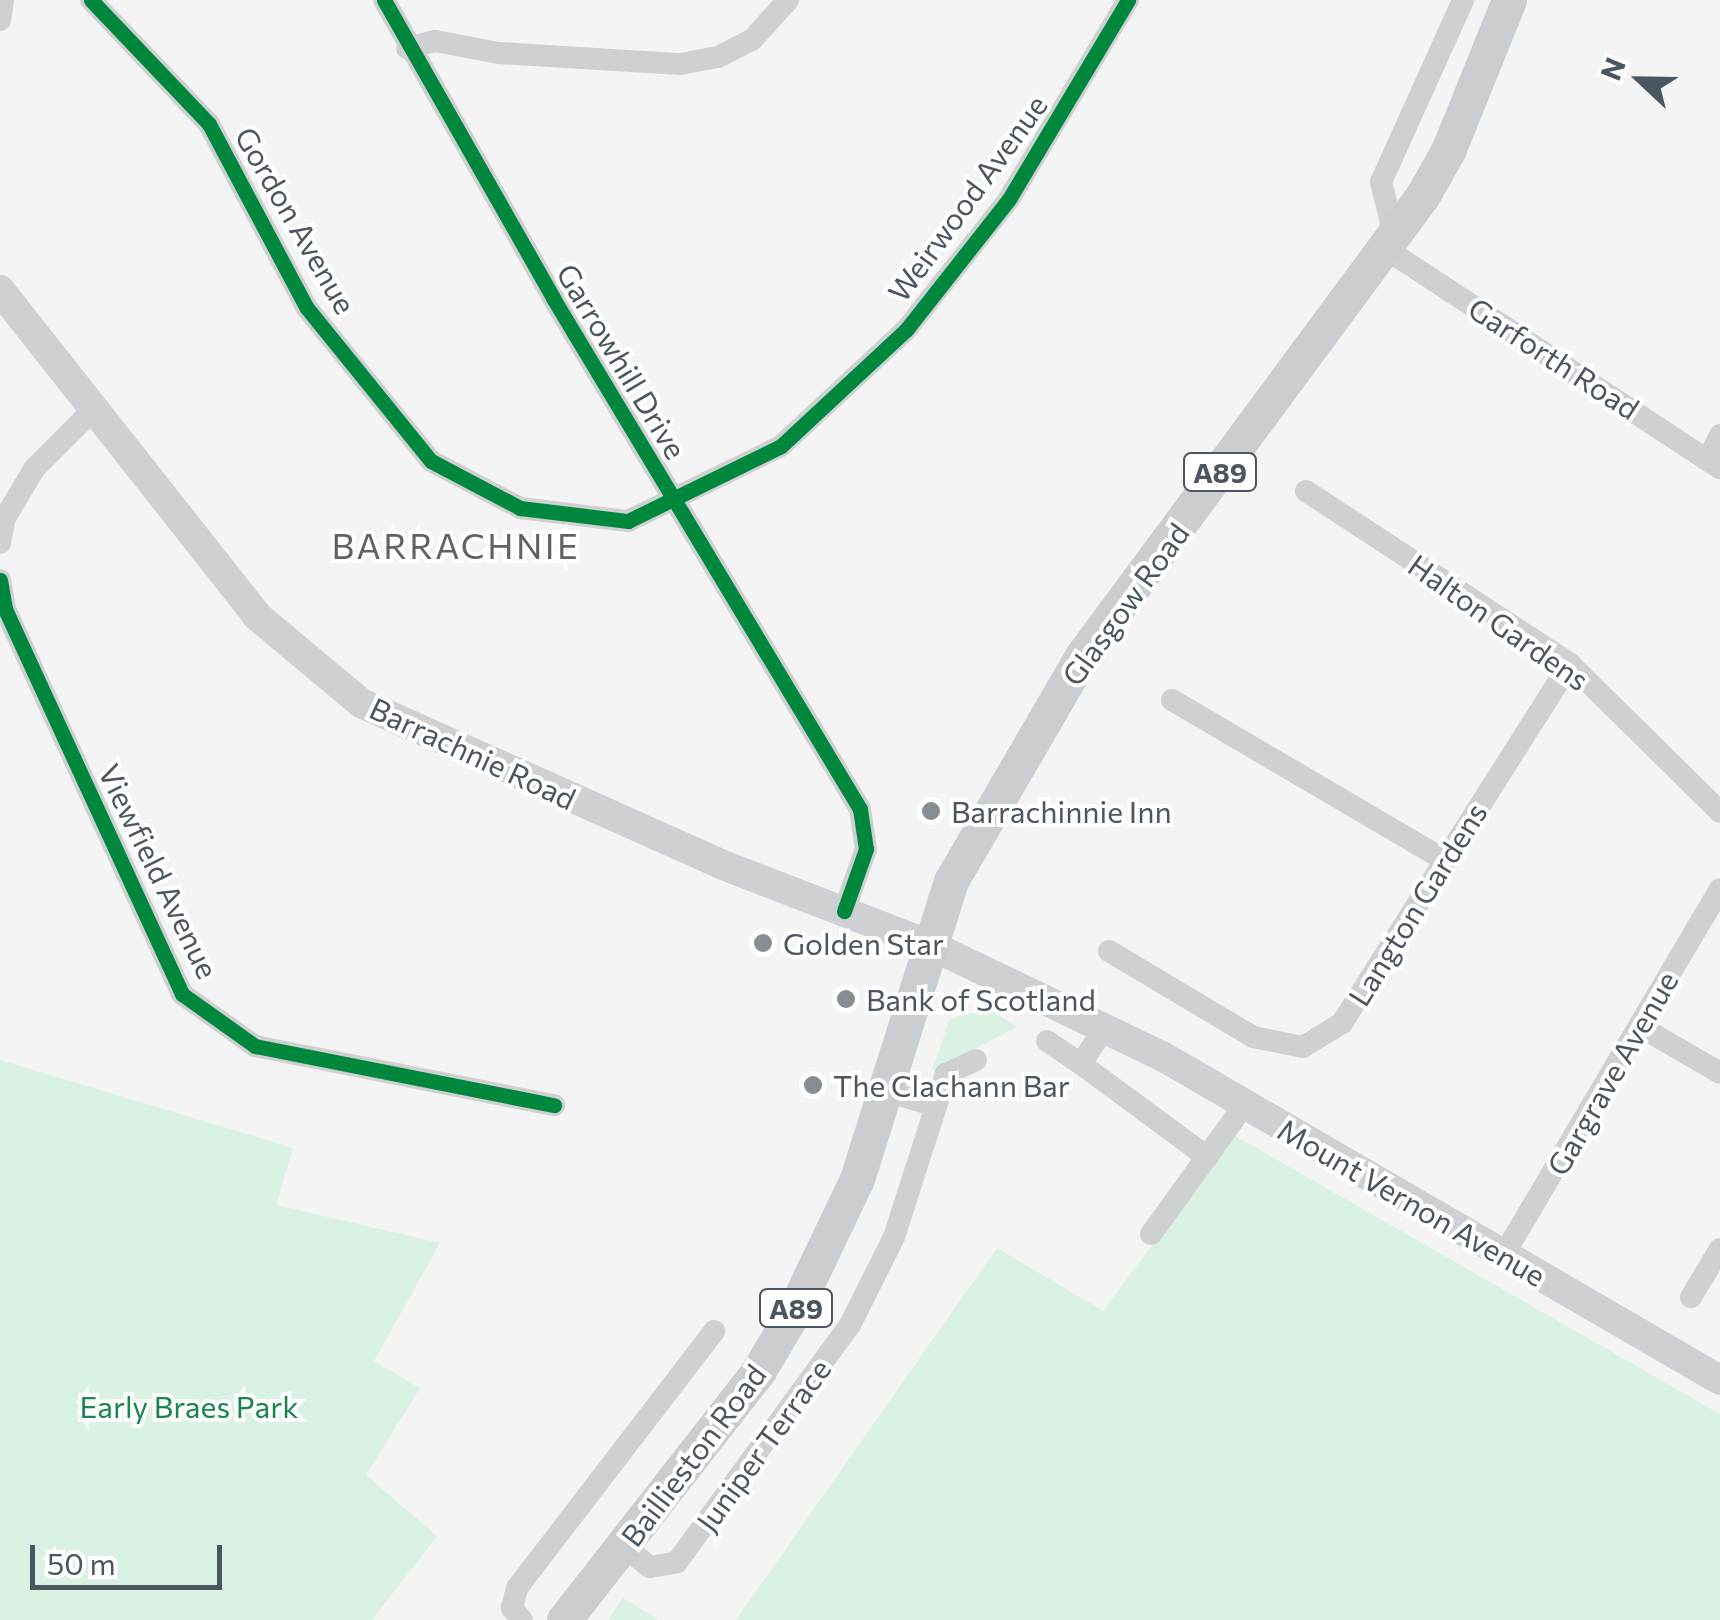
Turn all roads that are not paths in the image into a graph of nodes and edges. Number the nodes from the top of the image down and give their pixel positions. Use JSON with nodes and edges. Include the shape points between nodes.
{"nodes":[{"id":1,"x":3,"y":0,"type":"edge"},
{"id":2,"x":91,"y":0,"type":"edge"},
{"id":3,"x":384,"y":0,"type":"edge"},
{"id":4,"x":788,"y":0,"type":"edge"},
{"id":5,"x":1128,"y":0,"type":"edge"},
{"id":6,"x":1463,"y":0,"type":"edge"},
{"id":7,"x":1509,"y":0,"type":"edge"},
{"id":8,"x":0,"y":20,"type":"edge"},
{"id":9,"x":407,"y":48,"type":"junction"},
{"id":10,"x":1390,"y":243,"type":"junction"},
{"id":11,"x":0,"y":290,"type":"edge"},
{"id":12,"x":93,"y":410,"type":"junction"},
{"id":13,"x":1720,"y":434,"type":"edge"},
{"id":14,"x":1714,"y":464,"type":"edge"},
{"id":15,"x":1306,"y":491,"type":"dead end"},
{"id":16,"x":671,"y":497,"type":"junction"},
{"id":17,"x":0,"y":543,"type":"edge"},
{"id":18,"x":0,"y":580,"type":"edge"},
{"id":19,"x":1570,"y":664,"type":"junction"},
{"id":20,"x":1172,"y":700,"type":"dead end"},
{"id":21,"x":1720,"y":812,"type":"edge"},
{"id":22,"x":1444,"y":860,"type":"junction"},
{"id":23,"x":1720,"y":889,"type":"edge"},
{"id":24,"x":844,"y":911,"type":"junction"},
{"id":25,"x":928,"y":944,"type":"junction"},
{"id":26,"x":1110,"y":951,"type":"dead end"},
{"id":27,"x":1640,"y":1027,"type":"junction"},
{"id":28,"x":1102,"y":1030,"type":"junction"},
{"id":29,"x":1047,"y":1041,"type":"dead end"},
{"id":30,"x":976,"y":1060,"type":"dead end"},
{"id":31,"x":1081,"y":1064,"type":"junction"},
{"id":32,"x":1720,"y":1073,"type":"edge"},
{"id":33,"x":886,"y":1092,"type":"junction"},
{"id":34,"x":1244,"y":1104,"type":"junction"},
{"id":35,"x":554,"y":1105,"type":"dead end"},
{"id":36,"x":936,"y":1106,"type":"junction"},
{"id":37,"x":1208,"y":1156,"type":"junction"},
{"id":38,"x":1150,"y":1234,"type":"dead end"},
{"id":39,"x":1720,"y":1249,"type":"edge"},
{"id":40,"x":1503,"y":1256,"type":"junction"},
{"id":41,"x":1691,"y":1297,"type":"dead end"},
{"id":42,"x":714,"y":1331,"type":"dead end"},
{"id":43,"x":1720,"y":1380,"type":"edge"},
{"id":44,"x":625,"y":1546,"type":"junction"},
{"id":45,"x":522,"y":1620,"type":"edge"},
{"id":46,"x":564,"y":1620,"type":"edge"}],
"edges":[{"from":1,"to":8,"type":"street"},
{"from":2,"to":16,"type":"street","name":"Gordon Avenue","via":[[209,124],[307,308],[431,461],[520,508],[628,521]]},
{"from":3,"to":9,"type":"street","name":"Garrowhill Drive"},
{"from":4,"to":9,"type":"street","via":[[752,40],[718,57],[681,64],[499,53],[435,41]]},
{"from":5,"to":16,"type":"street","name":"Weirwood Avenue","via":[[1009,198],[906,330],[781,446]]},
{"from":6,"to":10,"type":"street","via":[[1381,182]]},
{"from":7,"to":10,"type":"main road","name":"Glasgow Road","number":"A89","via":[[1448,151]]},
{"from":9,"to":16,"type":"street","name":"Garrowhill Drive"},
{"from":10,"to":14,"type":"street","name":"Garforth Road"},
{"from":10,"to":25,"type":"main road","name":"Glasgow Road","number":"A89","via":[[1082,656],[951,881]]},
{"from":11,"to":12,"type":"main road","name":"Barrachnie Road"},
{"from":12,"to":17,"type":"street","via":[[34,469],[5,518]]},
{"from":12,"to":24,"type":"main road","name":"Barrachnie Road","via":[[257,616],[361,703],[541,787]]},
{"from":13,"to":14,"type":"street"},
{"from":15,"to":19,"type":"street","name":"Halton Gardens"},
{"from":16,"to":24,"type":"street","name":"Garrowhill Drive","via":[[860,809],[866,848]]},
{"from":18,"to":35,"type":"street","name":"Viewfield Avenue","via":[[5,609],[182,994],[256,1046]]},
{"from":19,"to":21,"type":"street","name":"Halton Gardens"},
{"from":19,"to":22,"type":"street","name":"Langton Gardens"},
{"from":20,"to":22,"type":"street"},
{"from":22,"to":26,"type":"street","name":"Langton Gardens","via":[[1342,1023],[1303,1047],[1253,1037]]},
{"from":23,"to":27,"type":"street","name":"Gargrave Avenue"},
{"from":24,"to":25,"type":"main road","name":"Barrachnie Road"},
{"from":25,"to":28,"type":"main road","name":"Mount Vernon Avenue"},
{"from":25,"to":33,"type":"main road","name":"Baillieston Road","number":"A89"},
{"from":27,"to":32,"type":"street"},
{"from":27,"to":40,"type":"street","name":"Gargrave Avenue"},
{"from":28,"to":31,"type":"street"},
{"from":28,"to":34,"type":"main road","name":"Mount Vernon Avenue"},
{"from":29,"to":31,"type":"street"},
{"from":30,"to":36,"type":"street","name":"Juniper Terrace","via":[[946,1074]]},
{"from":31,"to":37,"type":"street"},
{"from":33,"to":36,"type":"street"},
{"from":33,"to":44,"type":"main road","name":"Baillieston Road","number":"A89","via":[[813,1279],[758,1370]]},
{"from":34,"to":37,"type":"street"},
{"from":34,"to":40,"type":"main road","name":"Mount Vernon Avenue"},
{"from":36,"to":44,"type":"street","name":"Juniper Terrace","via":[[894,1238],[850,1325],[678,1562],[650,1566]]},
{"from":37,"to":38,"type":"street"},
{"from":39,"to":41,"type":"street"},
{"from":40,"to":43,"type":"main road","name":"Mount Vernon Avenue"},
{"from":42,"to":45,"type":"street","via":[[517,1588],[512,1608]]},
{"from":44,"to":46,"type":"main road","name":"Baillieston Road","number":"A89"}]}
